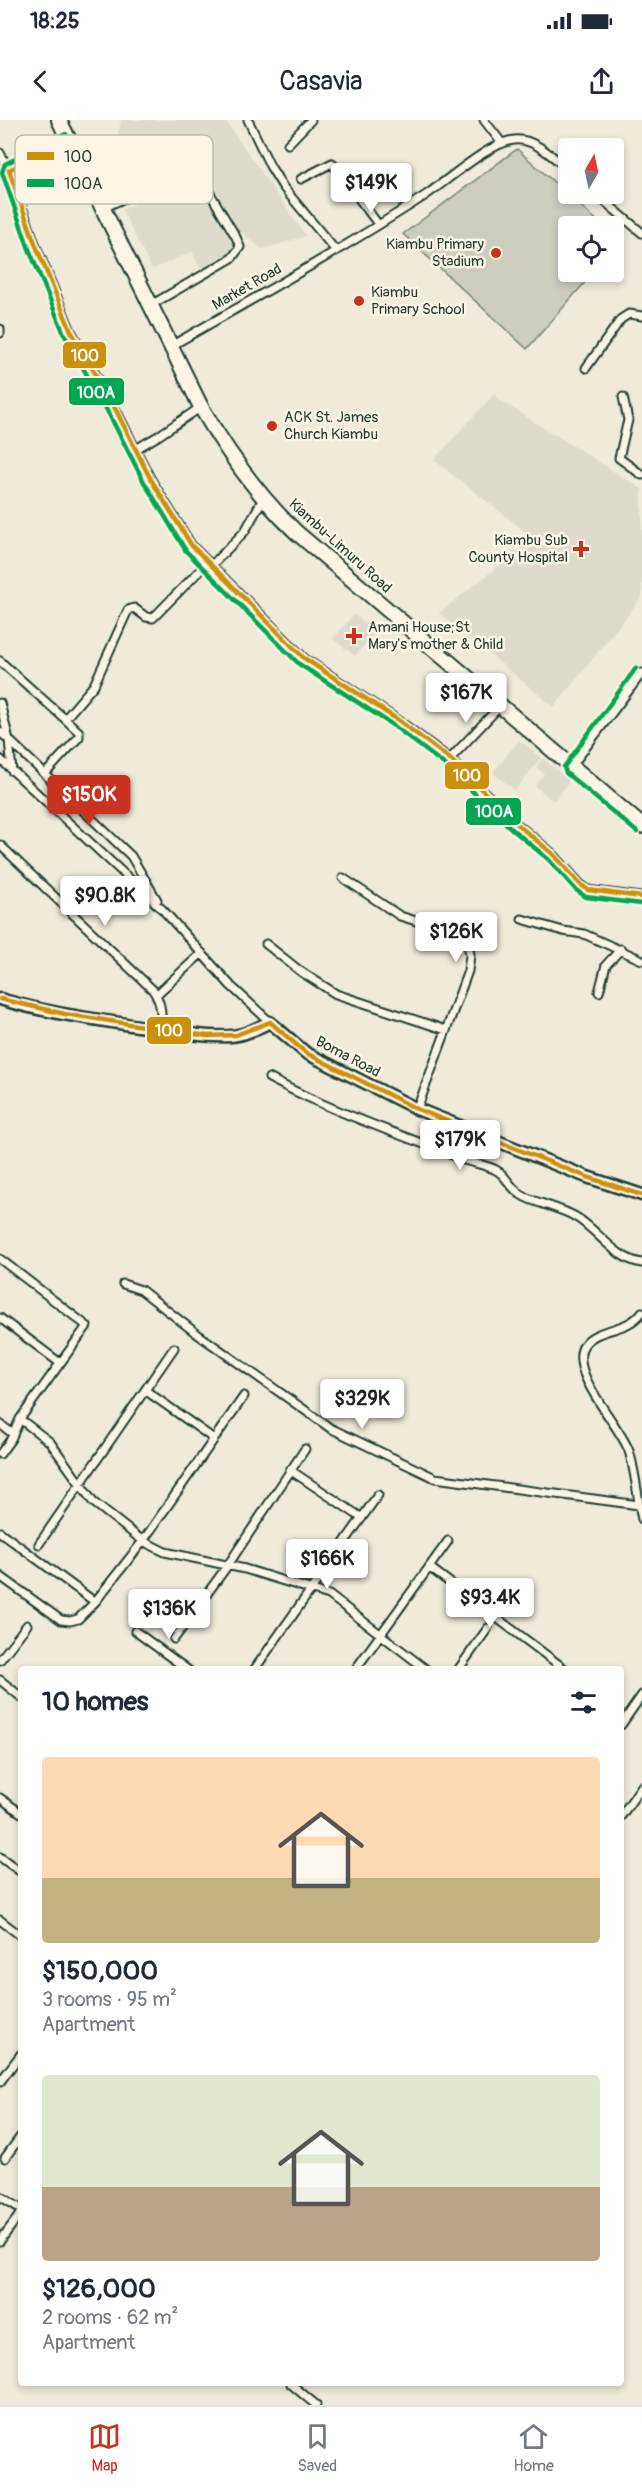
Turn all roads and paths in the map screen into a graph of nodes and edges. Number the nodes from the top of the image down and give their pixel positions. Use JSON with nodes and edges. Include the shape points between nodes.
{"nodes":[{"id":1,"x":59,"y":120,"type":"edge"},
{"id":2,"x":248,"y":120,"type":"edge"},
{"id":3,"x":311,"y":120,"type":"edge"},
{"id":4,"x":484,"y":120,"type":"edge"},
{"id":5,"x":66,"y":135,"type":"edge"},
{"id":6,"x":501,"y":142,"type":"junction"},
{"id":7,"x":288,"y":144,"type":"dead end"},
{"id":8,"x":0,"y":153,"type":"edge"},
{"id":9,"x":558,"y":162,"type":"edge"},
{"id":10,"x":15,"y":167,"type":"edge"},
{"id":11,"x":9,"y":170,"type":"junction"},
{"id":12,"x":301,"y":179,"type":"dead end"},
{"id":13,"x":15,"y":187,"type":"edge"},
{"id":14,"x":213,"y":198,"type":"edge"},
{"id":15,"x":21,"y":204,"type":"edge"},
{"id":16,"x":101,"y":204,"type":"edge"},
{"id":17,"x":112,"y":204,"type":"edge"},
{"id":18,"x":608,"y":204,"type":"edge"},
{"id":19,"x":103,"y":208,"type":"junction"},
{"id":20,"x":378,"y":224,"type":"junction"},
{"id":21,"x":642,"y":233,"type":"edge"},
{"id":22,"x":336,"y":251,"type":"junction"},
{"id":23,"x":151,"y":305,"type":"junction"},
{"id":24,"x":642,"y":316,"type":"edge"},
{"id":25,"x":170,"y":346,"type":"junction"},
{"id":26,"x":586,"y":368,"type":"dead end"},
{"id":27,"x":622,"y":397,"type":"dead end"},
{"id":28,"x":201,"y":407,"type":"junction"},
{"id":29,"x":136,"y":448,"type":"junction"},
{"id":30,"x":642,"y":475,"type":"edge"},
{"id":31,"x":264,"y":497,"type":"junction"},
{"id":32,"x":209,"y":564,"type":"junction"},
{"id":33,"x":0,"y":660,"type":"edge"},
{"id":34,"x":642,"y":673,"type":"edge"},
{"id":35,"x":0,"y":703,"type":"edge"},
{"id":36,"x":500,"y":706,"type":"junction"},
{"id":37,"x":65,"y":719,"type":"junction"},
{"id":38,"x":0,"y":732,"type":"edge"},
{"id":39,"x":9,"y":740,"type":"junction"},
{"id":40,"x":0,"y":759,"type":"edge"},
{"id":41,"x":450,"y":759,"type":"junction"},
{"id":42,"x":571,"y":767,"type":"junction"},
{"id":43,"x":12,"y":771,"type":"junction"},
{"id":44,"x":45,"y":774,"type":"junction"},
{"id":45,"x":63,"y":791,"type":"junction"},
{"id":46,"x":49,"y":805,"type":"junction"},
{"id":47,"x":642,"y":826,"type":"edge"},
{"id":48,"x":0,"y":845,"type":"edge"},
{"id":49,"x":343,"y":878,"type":"dead end"},
{"id":50,"x":642,"y":897,"type":"edge"},
{"id":51,"x":163,"y":909,"type":"junction"},
{"id":52,"x":522,"y":919,"type":"dead end"},
{"id":53,"x":266,"y":944,"type":"dead end"},
{"id":54,"x":621,"y":949,"type":"junction"},
{"id":55,"x":202,"y":953,"type":"junction"},
{"id":56,"x":642,"y":960,"type":"edge"},
{"id":57,"x":599,"y":992,"type":"dead end"},
{"id":58,"x":156,"y":995,"type":"junction"},
{"id":59,"x":0,"y":999,"type":"edge"},
{"id":60,"x":270,"y":1022,"type":"junction"},
{"id":61,"x":160,"y":1030,"type":"junction"},
{"id":62,"x":446,"y":1030,"type":"junction"},
{"id":63,"x":269,"y":1078,"type":"dead end"},
{"id":64,"x":417,"y":1109,"type":"junction"},
{"id":65,"x":642,"y":1195,"type":"edge"},
{"id":66,"x":0,"y":1259,"type":"edge"},
{"id":67,"x":642,"y":1263,"type":"edge"},
{"id":68,"x":123,"y":1284,"type":"dead end"},
{"id":69,"x":642,"y":1312,"type":"edge"},
{"id":70,"x":0,"y":1318,"type":"edge"},
{"id":71,"x":174,"y":1348,"type":"dead end"},
{"id":72,"x":60,"y":1363,"type":"junction"},
{"id":73,"x":145,"y":1390,"type":"junction"},
{"id":74,"x":244,"y":1396,"type":"dead end"},
{"id":75,"x":20,"y":1419,"type":"junction"},
{"id":76,"x":0,"y":1424,"type":"edge"},
{"id":77,"x":14,"y":1434,"type":"junction"},
{"id":78,"x":214,"y":1439,"type":"junction"},
{"id":79,"x":305,"y":1449,"type":"dead end"},
{"id":80,"x":0,"y":1454,"type":"edge"},
{"id":81,"x":290,"y":1470,"type":"junction"},
{"id":82,"x":80,"y":1485,"type":"junction"},
{"id":83,"x":378,"y":1496,"type":"dead end"},
{"id":84,"x":639,"y":1505,"type":"junction"},
{"id":85,"x":362,"y":1518,"type":"junction"},
{"id":86,"x":642,"y":1519,"type":"edge"},
{"id":87,"x":0,"y":1532,"type":"edge"},
{"id":88,"x":143,"y":1541,"type":"junction"},
{"id":89,"x":448,"y":1541,"type":"dead end"},
{"id":90,"x":39,"y":1544,"type":"dead end"},
{"id":91,"x":228,"y":1565,"type":"junction"},
{"id":92,"x":429,"y":1567,"type":"junction"},
{"id":93,"x":0,"y":1576,"type":"edge"},
{"id":94,"x":313,"y":1589,"type":"junction"},
{"id":95,"x":95,"y":1602,"type":"junction"},
{"id":96,"x":27,"y":1625,"type":"dead end"},
{"id":97,"x":488,"y":1628,"type":"dead end"},
{"id":98,"x":135,"y":1631,"type":"dead end"},
{"id":99,"x":381,"y":1635,"type":"junction"},
{"id":100,"x":174,"y":1639,"type":"dead end"},
{"id":101,"x":0,"y":1660,"type":"edge"},
{"id":102,"x":183,"y":1666,"type":"edge"},
{"id":103,"x":257,"y":1666,"type":"edge"},
{"id":104,"x":358,"y":1666,"type":"edge"},
{"id":105,"x":422,"y":1666,"type":"edge"},
{"id":106,"x":461,"y":1666,"type":"edge"},
{"id":107,"x":561,"y":1666,"type":"edge"},
{"id":108,"x":0,"y":1680,"type":"edge"},
{"id":109,"x":18,"y":1695,"type":"edge"},
{"id":110,"x":642,"y":1695,"type":"edge"},
{"id":111,"x":624,"y":1712,"type":"edge"},
{"id":112,"x":628,"y":1715,"type":"junction"},
{"id":113,"x":624,"y":1721,"type":"edge"},
{"id":114,"x":642,"y":1786,"type":"edge"},
{"id":115,"x":0,"y":1798,"type":"edge"},
{"id":116,"x":18,"y":1811,"type":"edge"},
{"id":117,"x":624,"y":1812,"type":"edge"},
{"id":118,"x":0,"y":1857,"type":"edge"},
{"id":119,"x":18,"y":1870,"type":"edge"},
{"id":120,"x":0,"y":1920,"type":"edge"},
{"id":121,"x":18,"y":1934,"type":"edge"},
{"id":122,"x":18,"y":2058,"type":"edge"},
{"id":123,"x":0,"y":2082,"type":"edge"},
{"id":124,"x":18,"y":2140,"type":"edge"},
{"id":125,"x":5,"y":2158,"type":"dead end"},
{"id":126,"x":0,"y":2196,"type":"edge"},
{"id":127,"x":18,"y":2209,"type":"edge"},
{"id":128,"x":18,"y":2215,"type":"edge"},
{"id":129,"x":0,"y":2241,"type":"edge"},
{"id":130,"x":293,"y":2386,"type":"edge"},
{"id":131,"x":316,"y":2405,"type":"edge"}],
"edges":[{"from":1,"to":5,"type":"highway","name":"Kiambu-Limuru Road"},
{"from":2,"to":22,"type":"street","via":[[283,187]]},
{"from":3,"to":7,"type":"street"},
{"from":4,"to":6,"type":"street"},
{"from":6,"to":9,"type":"street","via":[[522,139]]},
{"from":6,"to":20,"type":"street","name":"Market Road"},
{"from":8,"to":11,"type":"street"},
{"from":10,"to":11,"type":"street"},
{"from":11,"to":13,"type":"street"},
{"from":12,"to":20,"type":"street","via":[[332,163]]},
{"from":14,"to":23,"type":"street","via":[[240,247],[232,258]]},
{"from":15,"to":29,"type":"street","via":[[71,331]]},
{"from":16,"to":19,"type":"highway","name":"Kiambu-Limuru Road"},
{"from":17,"to":19,"type":"street"},
{"from":18,"to":21,"type":"street"},
{"from":19,"to":23,"type":"highway","name":"Kiambu-Limuru Road"},
{"from":20,"to":22,"type":"street","name":"Market Road"},
{"from":22,"to":25,"type":"street","name":"Market Road"},
{"from":23,"to":25,"type":"highway","name":"Kiambu-Limuru Road"},
{"from":24,"to":26,"type":"street","via":[[629,314],[621,319]]},
{"from":25,"to":28,"type":"highway","name":"Kiambu-Limuru Road"},
{"from":27,"to":30,"type":"street","via":[[628,420],[619,458]]},
{"from":28,"to":29,"type":"street"},
{"from":28,"to":31,"type":"highway","name":"Kiambu-Limuru Road","via":[[225,448]]},
{"from":29,"to":32,"type":"street","via":[[175,520]]},
{"from":31,"to":32,"type":"street","via":[[245,531]]},
{"from":31,"to":36,"type":"highway","name":"Kiambu-Limuru Road","via":[[296,532]]},
{"from":32,"to":37,"type":"street","via":[[153,618],[134,608],[128,610],[94,685]]},
{"from":32,"to":41,"type":"street","via":[[304,658]]},
{"from":33,"to":37,"type":"street"},
{"from":34,"to":42,"type":"street"},
{"from":35,"to":39,"type":"street"},
{"from":36,"to":41,"type":"street"},
{"from":36,"to":42,"type":"highway","name":"Kiambu-Limuru Road"},
{"from":37,"to":44,"type":"street","via":[[79,732],[79,737]]},
{"from":38,"to":39,"type":"street"},
{"from":39,"to":43,"type":"street"},
{"from":39,"to":44,"type":"street"},
{"from":40,"to":43,"type":"street"},
{"from":41,"to":50,"type":"street","via":[[588,890]]},
{"from":42,"to":47,"type":"highway","name":"Kiambu-Limuru Road"},
{"from":43,"to":46,"type":"street"},
{"from":44,"to":45,"type":"street"},
{"from":45,"to":46,"type":"street"},
{"from":45,"to":51,"type":"street","via":[[131,856]]},
{"from":46,"to":51,"type":"street"},
{"from":48,"to":58,"type":"street"},
{"from":49,"to":62,"type":"street","via":[[400,916],[448,930],[468,944],[468,971]]},
{"from":51,"to":55,"type":"street"},
{"from":52,"to":54,"type":"street","via":[[584,934]]},
{"from":53,"to":62,"type":"street","via":[[336,994]]},
{"from":54,"to":56,"type":"street"},
{"from":54,"to":57,"type":"street","via":[[606,966]]},
{"from":55,"to":58,"type":"street"},
{"from":55,"to":60,"type":"street"},
{"from":58,"to":61,"type":"street","via":[[162,1011]]},
{"from":59,"to":61,"type":"main road"},
{"from":60,"to":61,"type":"main road","via":[[231,1036]]},
{"from":60,"to":64,"type":"main road","name":"Boma Road","via":[[306,1053]]},
{"from":62,"to":64,"type":"street"},
{"from":63,"to":67,"type":"street","via":[[346,1114],[497,1170],[525,1197],[571,1214],[625,1258]]},
{"from":64,"to":65,"type":"main road","name":"Boma Road"},
{"from":66,"to":72,"type":"street","via":[[87,1326]]},
{"from":68,"to":84,"type":"street","via":[[141,1290],[330,1428],[435,1479]]},
{"from":69,"to":84,"type":"street","via":[[629,1325],[585,1343],[579,1362],[629,1450]]},
{"from":70,"to":72,"type":"street"},
{"from":71,"to":73,"type":"street"},
{"from":72,"to":75,"type":"street"},
{"from":73,"to":78,"type":"street"},
{"from":73,"to":82,"type":"street"},
{"from":74,"to":78,"type":"street"},
{"from":75,"to":77,"type":"street"},
{"from":75,"to":82,"type":"street","via":[[50,1442]]},
{"from":76,"to":77,"type":"street"},
{"from":77,"to":80,"type":"street"},
{"from":78,"to":88,"type":"street"},
{"from":79,"to":81,"type":"street"},
{"from":81,"to":85,"type":"street"},
{"from":81,"to":91,"type":"street"},
{"from":82,"to":88,"type":"street","via":[[93,1502]]},
{"from":82,"to":90,"type":"street"},
{"from":83,"to":85,"type":"street"},
{"from":84,"to":86,"type":"street"},
{"from":85,"to":94,"type":"street"},
{"from":87,"to":95,"type":"street"},
{"from":88,"to":91,"type":"street","via":[[165,1552]]},
{"from":88,"to":95,"type":"street"},
{"from":89,"to":92,"type":"street"},
{"from":91,"to":94,"type":"street"},
{"from":91,"to":100,"type":"street"},
{"from":92,"to":99,"type":"street"},
{"from":92,"to":107,"type":"street"},
{"from":93,"to":95,"type":"street","via":[[61,1620],[78,1619]]},
{"from":94,"to":99,"type":"street","via":[[329,1595]]},
{"from":94,"to":103,"type":"street"},
{"from":96,"to":101,"type":"street"},
{"from":97,"to":106,"type":"street"},
{"from":98,"to":102,"type":"street"},
{"from":99,"to":104,"type":"street"},
{"from":99,"to":105,"type":"street"},
{"from":108,"to":109,"type":"street"},
{"from":110,"to":112,"type":"street"},
{"from":111,"to":112,"type":"street"},
{"from":112,"to":113,"type":"street"},
{"from":114,"to":117,"type":"street"},
{"from":115,"to":116,"type":"street"},
{"from":118,"to":119,"type":"street"},
{"from":120,"to":121,"type":"street"},
{"from":122,"to":123,"type":"street"},
{"from":124,"to":125,"type":"street"},
{"from":126,"to":127,"type":"street"},
{"from":128,"to":129,"type":"street"},
{"from":130,"to":131,"type":"street"}]}
